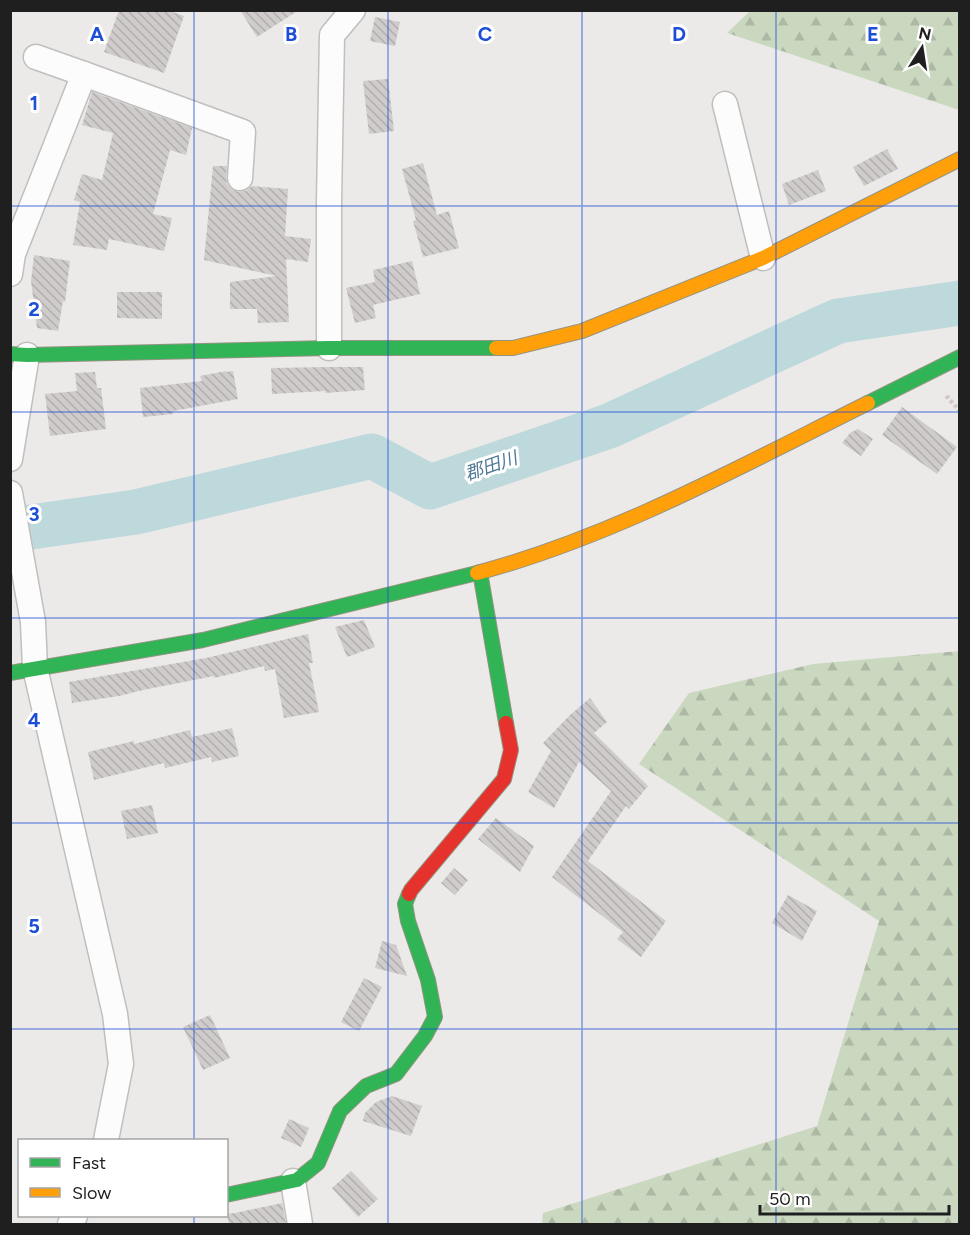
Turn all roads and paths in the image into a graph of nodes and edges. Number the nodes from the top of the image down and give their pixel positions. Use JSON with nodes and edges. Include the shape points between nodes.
{"nodes":[{"id":1,"x":351,"y":11,"type":"edge"},
{"id":2,"x":36,"y":57,"type":"dead end"},
{"id":3,"x":84,"y":74,"type":"junction"},
{"id":4,"x":725,"y":104,"type":"dead end"},
{"id":5,"x":960,"y":159,"type":"edge"},
{"id":6,"x":240,"y":178,"type":"dead end"},
{"id":7,"x":763,"y":258,"type":"junction"},
{"id":8,"x":10,"y":274,"type":"edge"},
{"id":9,"x":328,"y":348,"type":"junction"},
{"id":10,"x":19,"y":355,"type":"edge"},
{"id":11,"x":960,"y":357,"type":"edge"},
{"id":12,"x":10,"y":459,"type":"edge"},
{"id":13,"x":10,"y":493,"type":"edge"},
{"id":14,"x":480,"y":572,"type":"junction"},
{"id":15,"x":35,"y":668,"type":"junction"},
{"id":16,"x":10,"y":673,"type":"edge"},
{"id":17,"x":106,"y":1139,"type":"edge"},
{"id":18,"x":293,"y":1181,"type":"junction"},
{"id":19,"x":228,"y":1195,"type":"edge"},
{"id":20,"x":300,"y":1224,"type":"edge"}],
"edges":[{"from":1,"to":9,"type":"street","via":[[332,35]]},
{"from":2,"to":3,"type":"street"},
{"from":3,"to":6,"type":"street","via":[[243,132]]},
{"from":3,"to":8,"type":"street","via":[[13,254]]},
{"from":4,"to":7,"type":"street"},
{"from":5,"to":7,"type":"street"},
{"from":7,"to":9,"type":"street","via":[[582,331],[513,348]]},
{"from":9,"to":10,"type":"street"},
{"from":10,"to":12,"type":"street"},
{"from":11,"to":14,"type":"street","via":[[663,505],[570,543]]},
{"from":13,"to":15,"type":"street","via":[[33,622]]},
{"from":14,"to":15,"type":"street","via":[[203,640]]},
{"from":14,"to":18,"type":"street","via":[[511,750],[504,779],[411,890],[405,904],[435,1017],[396,1074],[366,1086],[340,1111],[318,1163]]},
{"from":15,"to":16,"type":"street"},
{"from":15,"to":17,"type":"street","via":[[115,1014],[121,1064]]},
{"from":18,"to":19,"type":"street"},
{"from":18,"to":20,"type":"street"}]}
